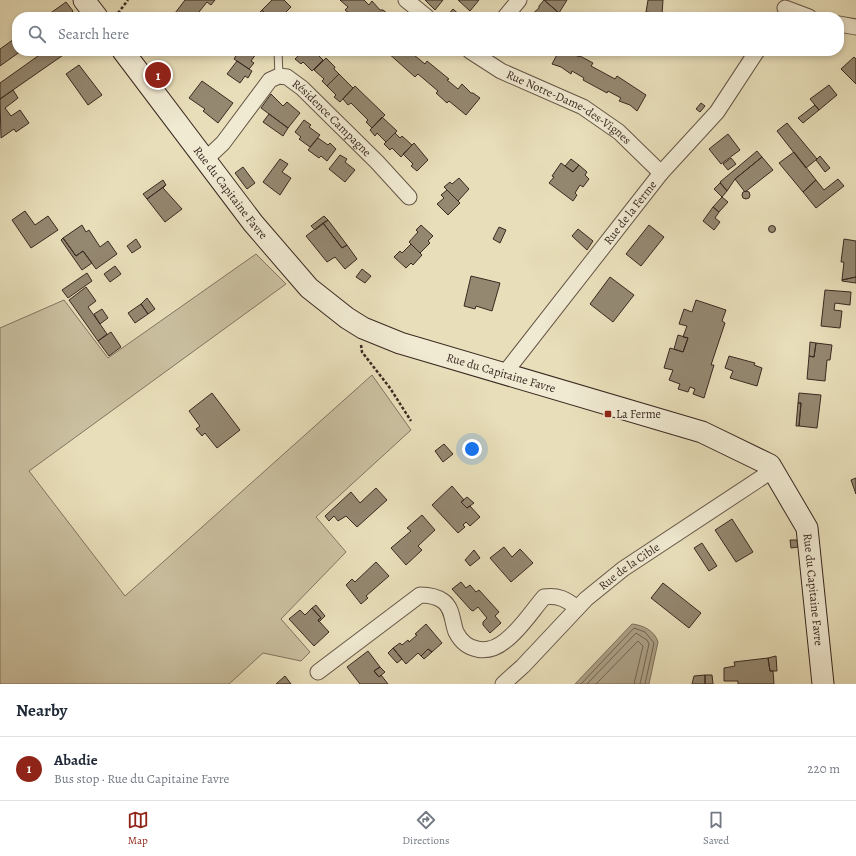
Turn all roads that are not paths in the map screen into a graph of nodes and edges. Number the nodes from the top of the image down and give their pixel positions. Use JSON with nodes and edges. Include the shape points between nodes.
{"nodes":[{"id":1,"x":84,"y":0,"type":"edge"},
{"id":2,"x":406,"y":0,"type":"edge"},
{"id":3,"x":519,"y":0,"type":"edge"},
{"id":4,"x":785,"y":8,"type":"edge"},
{"id":5,"x":93,"y":12,"type":"edge"},
{"id":6,"x":421,"y":12,"type":"edge"},
{"id":7,"x":508,"y":12,"type":"edge"},
{"id":8,"x":796,"y":12,"type":"edge"},
{"id":9,"x":844,"y":25,"type":"edge"},
{"id":10,"x":856,"y":27,"type":"edge"},
{"id":11,"x":127,"y":56,"type":"edge"},
{"id":12,"x":278,"y":56,"type":"edge"},
{"id":13,"x":479,"y":56,"type":"edge"},
{"id":14,"x":754,"y":56,"type":"edge"},
{"id":15,"x":279,"y":76,"type":"junction"},
{"id":16,"x":205,"y":160,"type":"junction"},
{"id":17,"x":661,"y":172,"type":"junction"},
{"id":18,"x":409,"y":196,"type":"dead end"},
{"id":19,"x":504,"y":374,"type":"junction"},
{"id":20,"x":773,"y":470,"type":"junction"},
{"id":21,"x":577,"y":608,"type":"junction"},
{"id":22,"x":318,"y":672,"type":"dead end"},
{"id":23,"x":503,"y":684,"type":"edge"},
{"id":24,"x":823,"y":684,"type":"edge"}],
"edges":[{"from":1,"to":5,"type":"street"},
{"from":2,"to":6,"type":"street"},
{"from":3,"to":7,"type":"street"},
{"from":4,"to":8,"type":"street"},
{"from":9,"to":10,"type":"street"},
{"from":11,"to":16,"type":"street","name":"Rue du Capitaine Favre"},
{"from":12,"to":15,"type":"lane"},
{"from":13,"to":17,"type":"street","name":"Rue Notre-Dame-des-Vignes","via":[[501,71],[582,107],[619,132]]},
{"from":14,"to":17,"type":"street","name":"Rue de la Ferme","via":[[717,112]]},
{"from":15,"to":16,"type":"street","name":"Résidence Campagne","via":[[270,80],[222,143]]},
{"from":15,"to":18,"type":"street","name":"Résidence Campagne","via":[[287,77],[302,88]]},
{"from":16,"to":19,"type":"street","name":"Rue du Capitaine Favre","via":[[309,288],[329,305],[363,328],[400,343]]},
{"from":17,"to":19,"type":"street","name":"Rue de la Ferme"},
{"from":19,"to":20,"type":"street","name":"Rue du Capitaine Favre","via":[[702,432],[770,465]]},
{"from":20,"to":21,"type":"street","name":"Rue de la Cible","via":[[623,569]]},
{"from":20,"to":24,"type":"street","name":"Rue du Capitaine Favre","via":[[807,528]]},
{"from":21,"to":22,"type":"street","via":[[567,600],[555,596],[544,597],[505,642],[490,650],[478,651],[466,644],[457,632],[444,601],[429,595],[420,595]]},
{"from":21,"to":23,"type":"street","name":"Rue de la Cible"}]}
